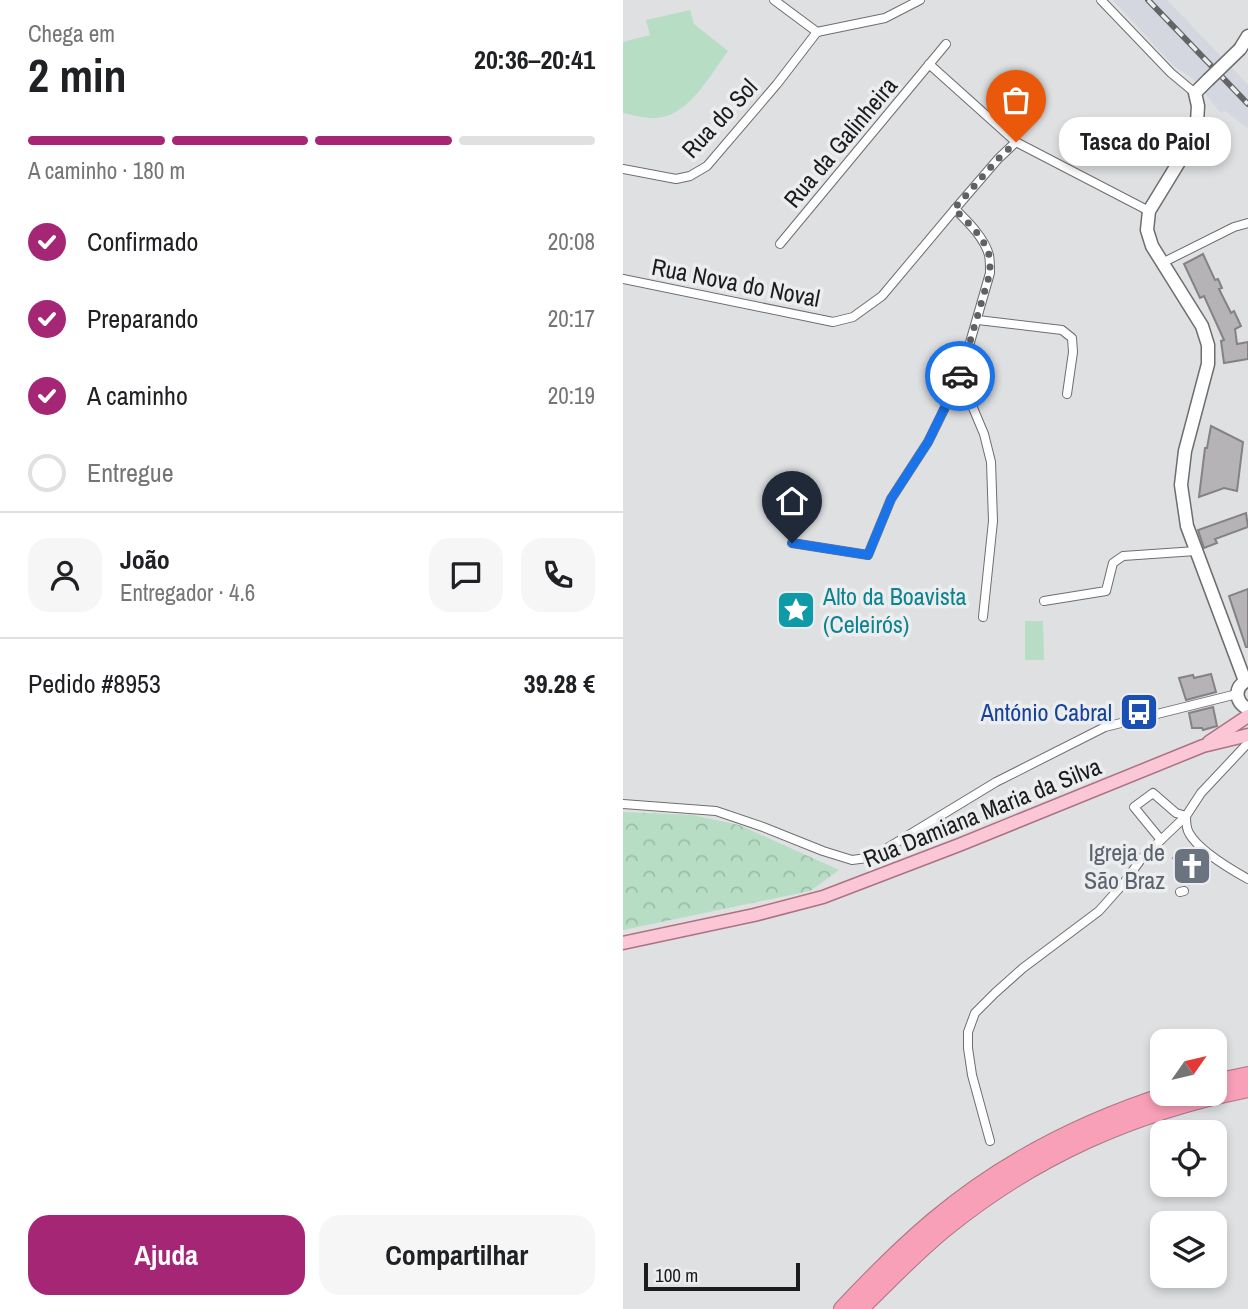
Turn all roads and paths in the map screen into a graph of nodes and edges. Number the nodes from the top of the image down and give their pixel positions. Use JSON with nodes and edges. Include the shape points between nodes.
{"nodes":[{"id":1,"x":774,"y":0,"type":"edge"},
{"id":2,"x":920,"y":0,"type":"edge"},
{"id":3,"x":1101,"y":0,"type":"edge"},
{"id":4,"x":817,"y":32,"type":"junction"},
{"id":5,"x":1248,"y":36,"type":"edge"},
{"id":6,"x":946,"y":44,"type":"dead end"},
{"id":7,"x":929,"y":64,"type":"junction"},
{"id":8,"x":1195,"y":93,"type":"junction"},
{"id":9,"x":1016,"y":142,"type":"junction"},
{"id":10,"x":623,"y":169,"type":"edge"},
{"id":11,"x":954,"y":209,"type":"junction"},
{"id":12,"x":1149,"y":211,"type":"junction"},
{"id":13,"x":1248,"y":222,"type":"edge"},
{"id":14,"x":780,"y":244,"type":"dead end"},
{"id":15,"x":1162,"y":263,"type":"junction"},
{"id":16,"x":623,"y":279,"type":"edge"},
{"id":17,"x":978,"y":320,"type":"junction"},
{"id":18,"x":960,"y":377,"type":"junction"},
{"id":19,"x":1067,"y":394,"type":"dead end"},
{"id":20,"x":792,"y":543,"type":"dead end"},
{"id":21,"x":1196,"y":551,"type":"junction"},
{"id":22,"x":1044,"y":600,"type":"dead end"},
{"id":23,"x":983,"y":617,"type":"dead end"},
{"id":24,"x":1246,"y":681,"type":"edge"},
{"id":25,"x":1242,"y":703,"type":"edge"},
{"id":26,"x":1243,"y":719,"type":"edge"},
{"id":27,"x":1248,"y":735,"type":"edge"},
{"id":28,"x":1248,"y":743,"type":"edge"},
{"id":29,"x":1203,"y":746,"type":"junction"},
{"id":30,"x":1227,"y":748,"type":"junction"},
{"id":31,"x":1224,"y":767,"type":"junction"},
{"id":32,"x":625,"y":804,"type":"edge"},
{"id":33,"x":1186,"y":816,"type":"junction"},
{"id":34,"x":1161,"y":840,"type":"junction"},
{"id":35,"x":1248,"y":879,"type":"edge"},
{"id":36,"x":623,"y":943,"type":"edge"},
{"id":37,"x":1248,"y":1075,"type":"edge"},
{"id":38,"x":1227,"y":1079,"type":"edge"},
{"id":39,"x":1248,"y":1089,"type":"edge"},
{"id":40,"x":1150,"y":1101,"type":"edge"},
{"id":41,"x":990,"y":1141,"type":"dead end"},
{"id":42,"x":894,"y":1266,"type":"junction"},
{"id":43,"x":842,"y":1309,"type":"edge"},
{"id":44,"x":860,"y":1309,"type":"edge"}],
"edges":[{"from":1,"to":4,"type":"street"},
{"from":2,"to":4,"type":"street","via":[[885,18]]},
{"from":3,"to":8,"type":"street"},
{"from":4,"to":10,"type":"street","name":"Rua do Sol","via":[[707,166],[676,179]]},
{"from":5,"to":8,"type":"street","bridge":true},
{"from":6,"to":7,"type":"street","name":"Rua da Galinheira"},
{"from":7,"to":9,"type":"street","name":"Rua da Galinheira"},
{"from":7,"to":14,"type":"street","name":"Rua da Galinheira"},
{"from":8,"to":12,"type":"street","via":[[1198,106],[1193,139]]},
{"from":9,"to":11,"type":"street","name":"Rua Nova do Noval"},
{"from":9,"to":12,"type":"street","name":"Rua da Galinheira"},
{"from":11,"to":16,"type":"street","name":"Rua Nova do Noval","via":[[882,296],[853,317],[834,322]]},
{"from":11,"to":17,"type":"street","via":[[989,256],[990,273]]},
{"from":12,"to":15,"type":"street","via":[[1147,230]]},
{"from":13,"to":15,"type":"street"},
{"from":15,"to":21,"type":"street","via":[[1202,326],[1208,345],[1208,364],[1185,451],[1181,485]]},
{"from":17,"to":18,"type":"street"},
{"from":17,"to":19,"type":"street","via":[[1062,330],[1072,338]]},
{"from":18,"to":20,"type":"street","via":[[928,442],[891,499],[868,555]]},
{"from":18,"to":23,"type":"street","via":[[991,463],[993,521]]},
{"from":21,"to":22,"type":"street","via":[[1123,556],[1113,564],[1106,591]]},
{"from":21,"to":24,"type":"street"},
{"from":24,"to":25,"type":"street","via":[[1238,688]]},
{"from":25,"to":26,"type":"street"},
{"from":25,"to":32,"type":"street","via":[[1105,727],[996,782],[867,858],[852,860],[823,851],[716,811]]},
{"from":26,"to":29,"type":"main road","name":"Rua Damiana Maria da Silva"},
{"from":26,"to":30,"type":"street"},
{"from":27,"to":30,"type":"main road","name":"Rua Damiana Maria da Silva"},
{"from":28,"to":31,"type":"street"},
{"from":29,"to":30,"type":"main road","name":"Rua Damiana Maria da Silva"},
{"from":29,"to":36,"type":"main road","name":"Rua Damiana Maria da Silva","via":[[846,890]]},
{"from":30,"to":31,"type":"street"},
{"from":31,"to":33,"type":"street"},
{"from":33,"to":34,"type":"street"},
{"from":33,"to":34,"type":"street","via":[[1175,813],[1153,793],[1134,807]]},
{"from":33,"to":35,"type":"street","via":[[1189,833],[1197,842]]},
{"from":34,"to":41,"type":"street","via":[[1099,911],[1023,968],[975,1013],[968,1048]]},
{"from":37,"to":38,"type":"highway"},
{"from":39,"to":42,"type":"highway","via":[[1183,1104],[1084,1140],[992,1194]]},
{"from":40,"to":42,"type":"highway","via":[[1102,1118],[1024,1157],[935,1219]]},
{"from":42,"to":43,"type":"highway"},
{"from":42,"to":44,"type":"highway"}]}
